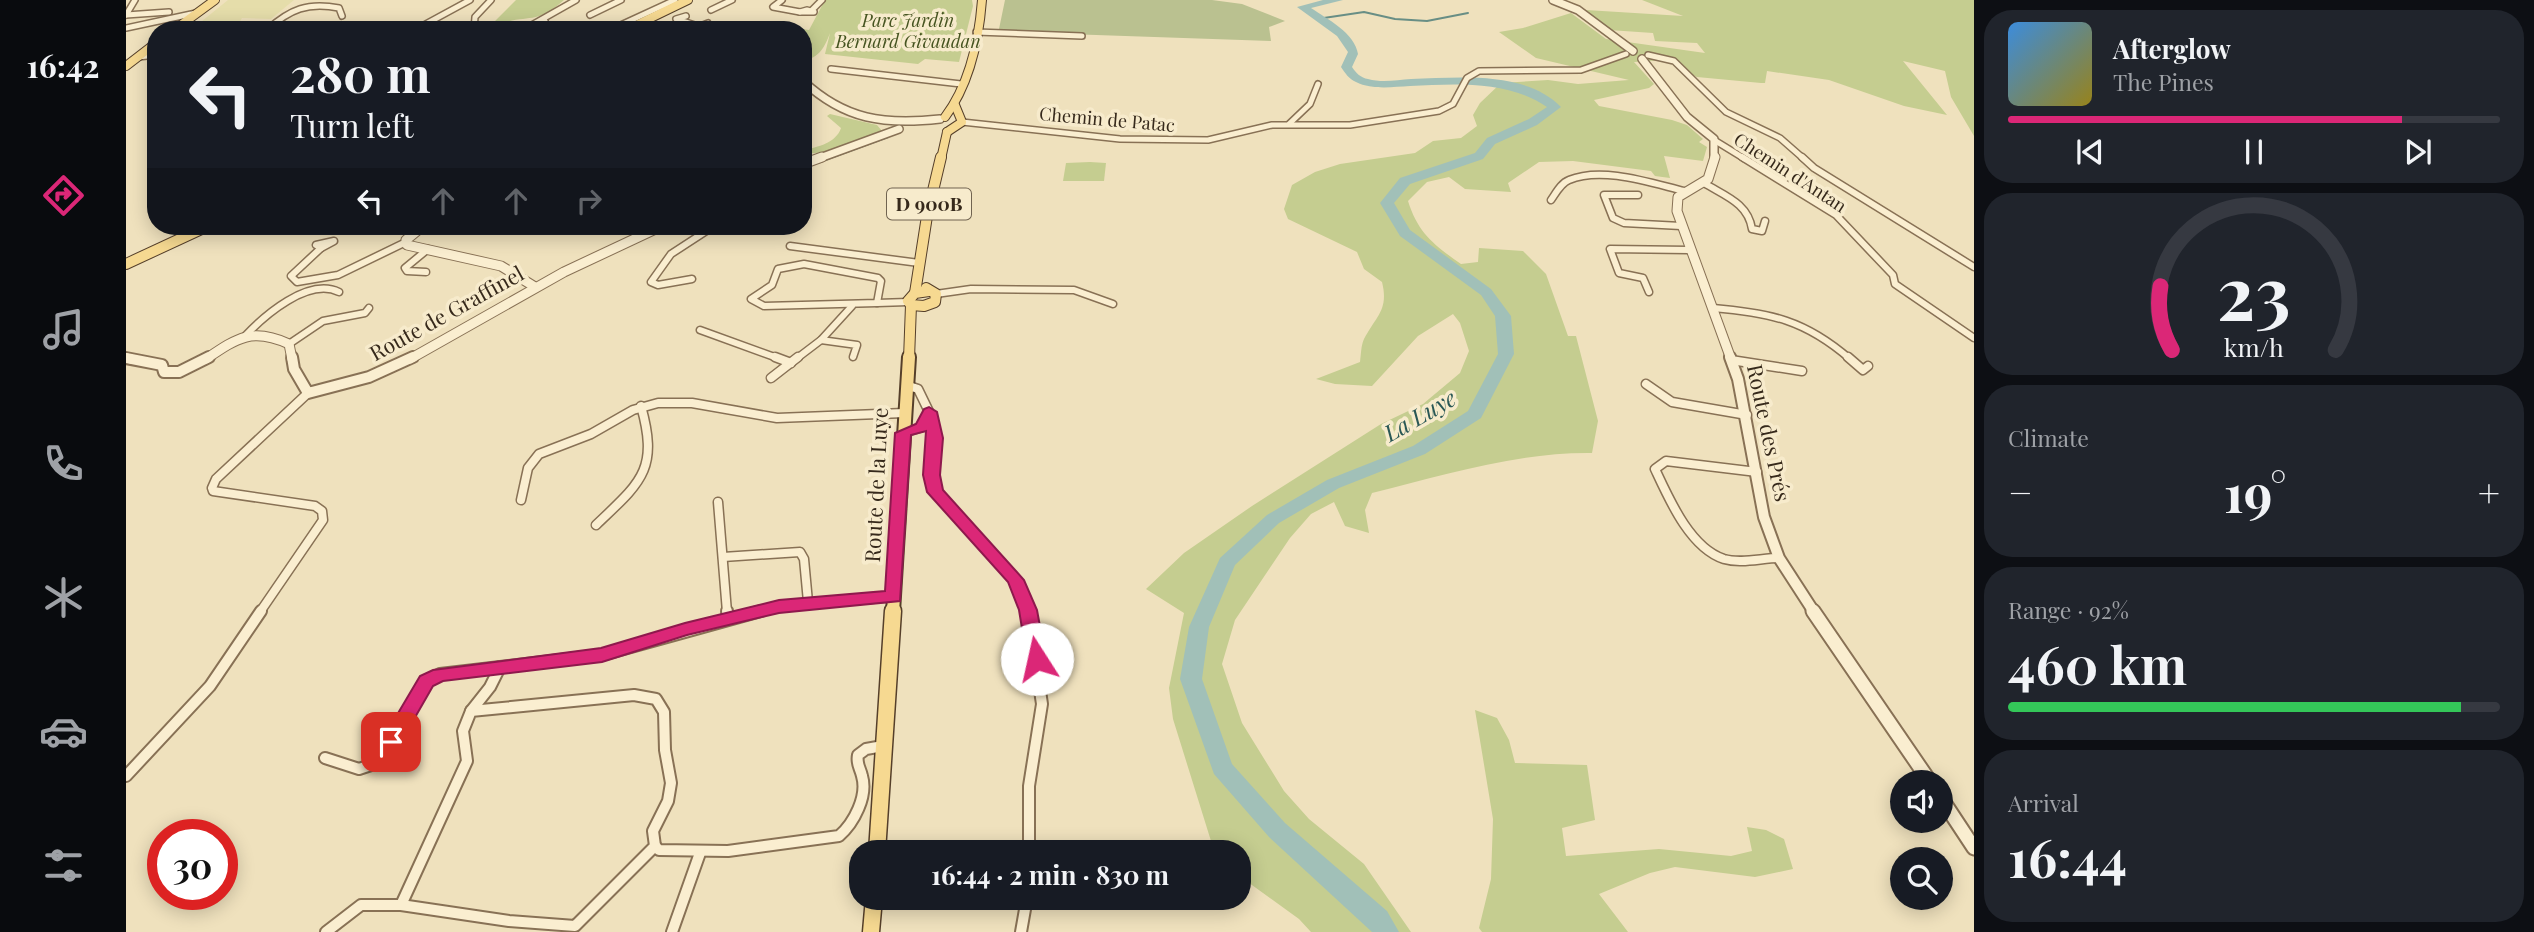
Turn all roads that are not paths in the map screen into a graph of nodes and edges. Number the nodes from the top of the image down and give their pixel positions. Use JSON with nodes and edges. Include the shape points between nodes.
{"nodes":[{"id":1,"x":135,"y":0,"type":"edge"},
{"id":2,"x":217,"y":0,"type":"edge"},
{"id":3,"x":470,"y":0,"type":"edge"},
{"id":4,"x":491,"y":0,"type":"edge"},
{"id":5,"x":576,"y":0,"type":"edge"},
{"id":6,"x":621,"y":0,"type":"edge"},
{"id":7,"x":675,"y":0,"type":"edge"},
{"id":8,"x":690,"y":0,"type":"edge"},
{"id":9,"x":732,"y":0,"type":"edge"},
{"id":10,"x":782,"y":0,"type":"edge"},
{"id":11,"x":822,"y":0,"type":"edge"},
{"id":12,"x":982,"y":0,"type":"edge"},
{"id":13,"x":1553,"y":0,"type":"edge"},
{"id":14,"x":711,"y":10,"type":"dead end"},
{"id":15,"x":206,"y":11,"type":"junction"},
{"id":16,"x":169,"y":12,"type":"dead end"},
{"id":17,"x":556,"y":13,"type":"junction"},
{"id":18,"x":126,"y":15,"type":"edge"},
{"id":19,"x":195,"y":15,"type":"junction"},
{"id":20,"x":590,"y":15,"type":"dead end"},
{"id":21,"x":342,"y":16,"type":"dead end"},
{"id":22,"x":686,"y":16,"type":"dead end"},
{"id":23,"x":159,"y":21,"type":"edge"},
{"id":24,"x":187,"y":21,"type":"edge"},
{"id":25,"x":189,"y":21,"type":"edge"},
{"id":26,"x":192,"y":21,"type":"edge"},
{"id":27,"x":275,"y":21,"type":"edge"},
{"id":28,"x":431,"y":21,"type":"edge"},
{"id":29,"x":475,"y":21,"type":"edge"},
{"id":30,"x":540,"y":21,"type":"edge"},
{"id":31,"x":545,"y":21,"type":"edge"},
{"id":32,"x":638,"y":21,"type":"edge"},
{"id":33,"x":651,"y":21,"type":"edge"},
{"id":34,"x":682,"y":21,"type":"edge"},
{"id":35,"x":147,"y":24,"type":"edge"},
{"id":36,"x":126,"y":28,"type":"edge"},
{"id":37,"x":976,"y":32,"type":"junction"},
{"id":38,"x":1082,"y":36,"type":"dead end"},
{"id":39,"x":1630,"y":54,"type":"junction"},
{"id":40,"x":147,"y":56,"type":"edge"},
{"id":41,"x":1645,"y":57,"type":"junction"},
{"id":42,"x":126,"y":68,"type":"edge"},
{"id":43,"x":831,"y":69,"type":"dead end"},
{"id":44,"x":961,"y":84,"type":"junction"},
{"id":45,"x":1318,"y":84,"type":"dead end"},
{"id":46,"x":812,"y":90,"type":"edge"},
{"id":47,"x":955,"y":105,"type":"junction"},
{"id":48,"x":959,"y":122,"type":"junction"},
{"id":49,"x":943,"y":123,"type":"junction"},
{"id":50,"x":1289,"y":124,"type":"junction"},
{"id":51,"x":898,"y":126,"type":"junction"},
{"id":52,"x":1714,"y":141,"type":"junction"},
{"id":53,"x":812,"y":161,"type":"edge"},
{"id":54,"x":1704,"y":184,"type":"junction"},
{"id":55,"x":1684,"y":191,"type":"junction"},
{"id":56,"x":1638,"y":195,"type":"dead end"},
{"id":57,"x":1551,"y":200,"type":"dead end"},
{"id":58,"x":1765,"y":221,"type":"dead end"},
{"id":59,"x":1681,"y":226,"type":"junction"},
{"id":60,"x":189,"y":235,"type":"edge"},
{"id":61,"x":413,"y":235,"type":"edge"},
{"id":62,"x":643,"y":235,"type":"edge"},
{"id":63,"x":701,"y":235,"type":"edge"},
{"id":64,"x":406,"y":242,"type":"junction"},
{"id":65,"x":790,"y":246,"type":"dead end"},
{"id":66,"x":321,"y":247,"type":"dead end"},
{"id":67,"x":428,"y":250,"type":"junction"},
{"id":68,"x":1689,"y":250,"type":"junction"},
{"id":69,"x":919,"y":263,"type":"junction"},
{"id":70,"x":126,"y":264,"type":"edge"},
{"id":71,"x":1974,"y":267,"type":"edge"},
{"id":72,"x":426,"y":272,"type":"dead end"},
{"id":73,"x":918,"y":276,"type":"junction"},
{"id":74,"x":692,"y":279,"type":"dead end"},
{"id":75,"x":535,"y":287,"type":"junction"},
{"id":76,"x":339,"y":292,"type":"dead end"},
{"id":77,"x":1649,"y":292,"type":"dead end"},
{"id":78,"x":933,"y":293,"type":"junction"},
{"id":79,"x":911,"y":300,"type":"junction"},
{"id":80,"x":1113,"y":304,"type":"dead end"},
{"id":81,"x":877,"y":305,"type":"junction"},
{"id":82,"x":852,"y":306,"type":"junction"},
{"id":83,"x":927,"y":306,"type":"junction"},
{"id":84,"x":369,"y":307,"type":"dead end"},
{"id":85,"x":1713,"y":308,"type":"junction"},
{"id":86,"x":700,"y":330,"type":"dead end"},
{"id":87,"x":911,"y":330,"type":"junction"},
{"id":88,"x":245,"y":336,"type":"junction"},
{"id":89,"x":1974,"y":338,"type":"edge"},
{"id":90,"x":821,"y":341,"type":"junction"},
{"id":91,"x":289,"y":344,"type":"junction"},
{"id":92,"x":853,"y":357,"type":"dead end"},
{"id":93,"x":126,"y":358,"type":"edge"},
{"id":94,"x":1731,"y":360,"type":"junction"},
{"id":95,"x":791,"y":363,"type":"junction"},
{"id":96,"x":1868,"y":366,"type":"dead end"},
{"id":97,"x":1802,"y":371,"type":"dead end"},
{"id":98,"x":771,"y":378,"type":"dead end"},
{"id":99,"x":1646,"y":384,"type":"dead end"},
{"id":100,"x":906,"y":385,"type":"junction"},
{"id":101,"x":308,"y":393,"type":"junction"},
{"id":102,"x":641,"y":406,"type":"junction"},
{"id":103,"x":929,"y":412,"type":"junction"},
{"id":104,"x":904,"y":413,"type":"junction"},
{"id":105,"x":1747,"y":415,"type":"junction"},
{"id":106,"x":903,"y":433,"type":"junction"},
{"id":107,"x":1757,"y":472,"type":"junction"},
{"id":108,"x":522,"y":500,"type":"dead end"},
{"id":109,"x":718,"y":502,"type":"dead end"},
{"id":110,"x":596,"y":525,"type":"dead end"},
{"id":111,"x":723,"y":557,"type":"junction"},
{"id":112,"x":1779,"y":558,"type":"junction"},
{"id":113,"x":894,"y":597,"type":"junction"},
{"id":114,"x":807,"y":602,"type":"junction"},
{"id":115,"x":728,"y":619,"type":"junction"},
{"id":116,"x":500,"y":667,"type":"junction"},
{"id":117,"x":471,"y":711,"type":"junction"},
{"id":118,"x":883,"y":746,"type":"junction"},
{"id":119,"x":325,"y":758,"type":"dead end"},
{"id":120,"x":1922,"y":770,"type":"edge"},
{"id":121,"x":126,"y":776,"type":"edge"},
{"id":122,"x":1953,"y":816,"type":"edge"},
{"id":123,"x":878,"y":840,"type":"edge"},
{"id":124,"x":1029,"y":840,"type":"edge"},
{"id":125,"x":655,"y":846,"type":"junction"},
{"id":126,"x":1974,"y":848,"type":"edge"},
{"id":127,"x":700,"y":853,"type":"junction"},
{"id":128,"x":401,"y":905,"type":"junction"},
{"id":129,"x":873,"y":910,"type":"edge"},
{"id":130,"x":1025,"y":910,"type":"edge"},
{"id":131,"x":326,"y":932,"type":"edge"},
{"id":132,"x":672,"y":932,"type":"edge"},
{"id":133,"x":872,"y":932,"type":"edge"},
{"id":134,"x":1021,"y":932,"type":"edge"}],
"edges":[{"from":1,"to":18,"type":"street"},
{"from":2,"to":15,"type":"main road"},
{"from":2,"to":19,"type":"main road"},
{"from":3,"to":28,"type":"street"},
{"from":4,"to":29,"type":"street"},
{"from":5,"to":17,"type":"street"},
{"from":6,"to":20,"type":"street"},
{"from":7,"to":32,"type":"street"},
{"from":8,"to":33,"type":"main road"},
{"from":9,"to":14,"type":"street"},
{"from":10,"to":11,"type":"street","via":[[774,7],[810,14]]},
{"from":12,"to":37,"type":"main road","number":"D 900B"},
{"from":13,"to":39,"type":"street","via":[[1578,10]]},
{"from":15,"to":19,"type":"street"},
{"from":15,"to":26,"type":"main road"},
{"from":16,"to":18,"type":"street"},
{"from":17,"to":30,"type":"street"},
{"from":17,"to":31,"type":"street"},
{"from":19,"to":23,"type":"street"},
{"from":19,"to":24,"type":"main road"},
{"from":19,"to":25,"type":"street"},
{"from":21,"to":27,"type":"street","via":[[340,8],[304,5]]},
{"from":22,"to":34,"type":"street","via":[[676,19]]},
{"from":35,"to":36,"type":"street"},
{"from":37,"to":38,"type":"street"},
{"from":37,"to":44,"type":"main road","number":"D 900B"},
{"from":39,"to":41,"type":"street"},
{"from":39,"to":50,"type":"street","name":"Chemin de Patac","via":[[1581,70],[1488,70],[1467,78],[1453,104],[1438,111],[1350,125]]},
{"from":40,"to":42,"type":"main road"},
{"from":41,"to":52,"type":"street","via":[[1687,117]]},
{"from":41,"to":71,"type":"street","via":[[1674,61],[1726,112],[1780,138],[1814,168]]},
{"from":43,"to":44,"type":"street"},
{"from":44,"to":47,"type":"main road","number":"D 900B"},
{"from":45,"to":50,"type":"street","via":[[1310,104]]},
{"from":46,"to":51,"type":"street","via":[[825,102]]},
{"from":47,"to":48,"type":"main road","number":"D 900B"},
{"from":47,"to":49,"type":"main road","number":"D 900B"},
{"from":48,"to":49,"type":"main road"},
{"from":48,"to":49,"type":"main road"},
{"from":48,"to":50,"type":"street","name":"Chemin de Patac","via":[[1184,141],[1214,140],[1256,127]]},
{"from":49,"to":51,"type":"street"},
{"from":49,"to":69,"type":"main road","number":"D 900B"},
{"from":51,"to":53,"type":"street","via":[[881,137]]},
{"from":52,"to":54,"type":"street","via":[[1714,164]]},
{"from":52,"to":89,"type":"street","name":"Chemin d'Antan","via":[[1836,215],[1893,275],[1895,284]]},
{"from":54,"to":55,"type":"street"},
{"from":54,"to":58,"type":"street","via":[[1745,208],[1752,229],[1762,231]]},
{"from":55,"to":57,"type":"street","via":[[1610,177],[1583,177],[1563,183]]},
{"from":55,"to":59,"type":"street","name":"Route des Prés","via":[[1676,203]]},
{"from":56,"to":59,"type":"street","via":[[1604,195],[1613,218],[1624,223]]},
{"from":59,"to":68,"type":"street","name":"Route des Prés"},
{"from":60,"to":70,"type":"main road"},
{"from":61,"to":64,"type":"street"},
{"from":62,"to":75,"type":"street","name":"Route de Graffinel"},
{"from":63,"to":74,"type":"street","via":[[671,254],[651,282],[658,285]]},
{"from":64,"to":66,"type":"street","via":[[337,273],[297,282],[291,276]]},
{"from":64,"to":67,"type":"street"},
{"from":65,"to":69,"type":"street"},
{"from":67,"to":72,"type":"street","via":[[405,268]]},
{"from":67,"to":75,"type":"street","via":[[501,266]]},
{"from":68,"to":77,"type":"street","via":[[1610,249],[1619,273],[1643,278]]},
{"from":68,"to":85,"type":"street","name":"Route des Prés"},
{"from":69,"to":73,"type":"main road","number":"D 900B"},
{"from":73,"to":78,"type":"main road"},
{"from":73,"to":79,"type":"main road","number":"D 900B"},
{"from":75,"to":101,"type":"street","name":"Route de Graffinel","via":[[386,372]]},
{"from":76,"to":88,"type":"street","via":[[295,295]]},
{"from":78,"to":79,"type":"main road"},
{"from":78,"to":80,"type":"street","via":[[1065,290]]},
{"from":78,"to":83,"type":"main road","name":"Route de la Luye","via":[[937,300]]},
{"from":79,"to":81,"type":"street"},
{"from":79,"to":83,"type":"main road"},
{"from":79,"to":87,"type":"main road","name":"Route de la Luye","number":"D 900B"},
{"from":81,"to":82,"type":"street"},
{"from":81,"to":82,"type":"street","via":[[881,281],[876,277],[799,264],[778,269],[772,285],[751,299],[764,306]]},
{"from":82,"to":90,"type":"street"},
{"from":83,"to":87,"type":"main road","name":"Route de la Luye","number":"D 900B"},
{"from":84,"to":91,"type":"street","via":[[365,313],[323,321]]},
{"from":85,"to":94,"type":"street","name":"Route des Prés"},
{"from":85,"to":96,"type":"street","via":[[1787,316],[1807,325],[1863,370]]},
{"from":86,"to":95,"type":"street"},
{"from":87,"to":100,"type":"main road","name":"Route de la Luye","number":"D 900B"},
{"from":88,"to":91,"type":"street"},
{"from":88,"to":93,"type":"street","via":[[180,372],[164,372],[156,362]]},
{"from":90,"to":92,"type":"street","via":[[857,345]]},
{"from":90,"to":95,"type":"street"},
{"from":91,"to":101,"type":"street","via":[[294,369]]},
{"from":94,"to":97,"type":"street"},
{"from":94,"to":105,"type":"street","name":"Route des Prés"},
{"from":95,"to":98,"type":"street"},
{"from":99,"to":105,"type":"street","via":[[1672,402]]},
{"from":100,"to":103,"type":"street","via":[[918,389]]},
{"from":100,"to":104,"type":"main road","name":"Route de la Luye","number":"D 900B"},
{"from":101,"to":121,"type":"street","via":[[216,479],[212,488],[315,506],[322,511],[320,526],[210,686]]},
{"from":102,"to":104,"type":"street","via":[[690,403],[746,416],[780,418]]},
{"from":102,"to":108,"type":"street","via":[[584,437],[553,445],[532,457]]},
{"from":102,"to":110,"type":"street","via":[[650,443],[648,464]]},
{"from":103,"to":106,"type":"street","via":[[922,427]]},
{"from":103,"to":124,"type":"street","via":[[935,430],[935,492],[1015,580],[1028,610],[1042,704],[1029,786]]},
{"from":104,"to":106,"type":"main road","name":"Route de la Luye","number":"D 900B"},
{"from":105,"to":107,"type":"street","name":"Route des Prés"},
{"from":106,"to":113,"type":"main road","name":"Route de la Luye","number":"D 900B"},
{"from":107,"to":112,"type":"street","name":"Route des Prés","via":[[1764,517]]},
{"from":107,"to":112,"type":"street","via":[[1673,461],[1660,462],[1655,469],[1672,505],[1712,553],[1727,560]]},
{"from":109,"to":111,"type":"street"},
{"from":111,"to":114,"type":"street","via":[[800,552]]},
{"from":111,"to":115,"type":"street"},
{"from":112,"to":120,"type":"street","name":"Route des Prés"},
{"from":113,"to":114,"type":"street"},
{"from":113,"to":118,"type":"main road","name":"Route de la Luye","number":"D 900B"},
{"from":114,"to":115,"type":"street"},
{"from":115,"to":116,"type":"street","via":[[602,655]]},
{"from":116,"to":117,"type":"street"},
{"from":116,"to":119,"type":"street","via":[[440,674],[426,681],[380,762],[368,770],[357,771]]},
{"from":117,"to":125,"type":"street","via":[[645,694],[661,703],[672,783],[651,836]]},
{"from":117,"to":128,"type":"street","via":[[463,731],[467,761]]},
{"from":118,"to":123,"type":"main road","name":"Route de la Luye","number":"D 900B"},
{"from":118,"to":127,"type":"street","via":[[858,755],[862,786],[852,824],[839,836]]},
{"from":122,"to":126,"type":"street"},
{"from":125,"to":127,"type":"street"},
{"from":125,"to":128,"type":"street","via":[[575,926]]},
{"from":127,"to":132,"type":"street"},
{"from":128,"to":131,"type":"street","via":[[361,905]]},
{"from":129,"to":133,"type":"main road"},
{"from":130,"to":134,"type":"street"}]}
